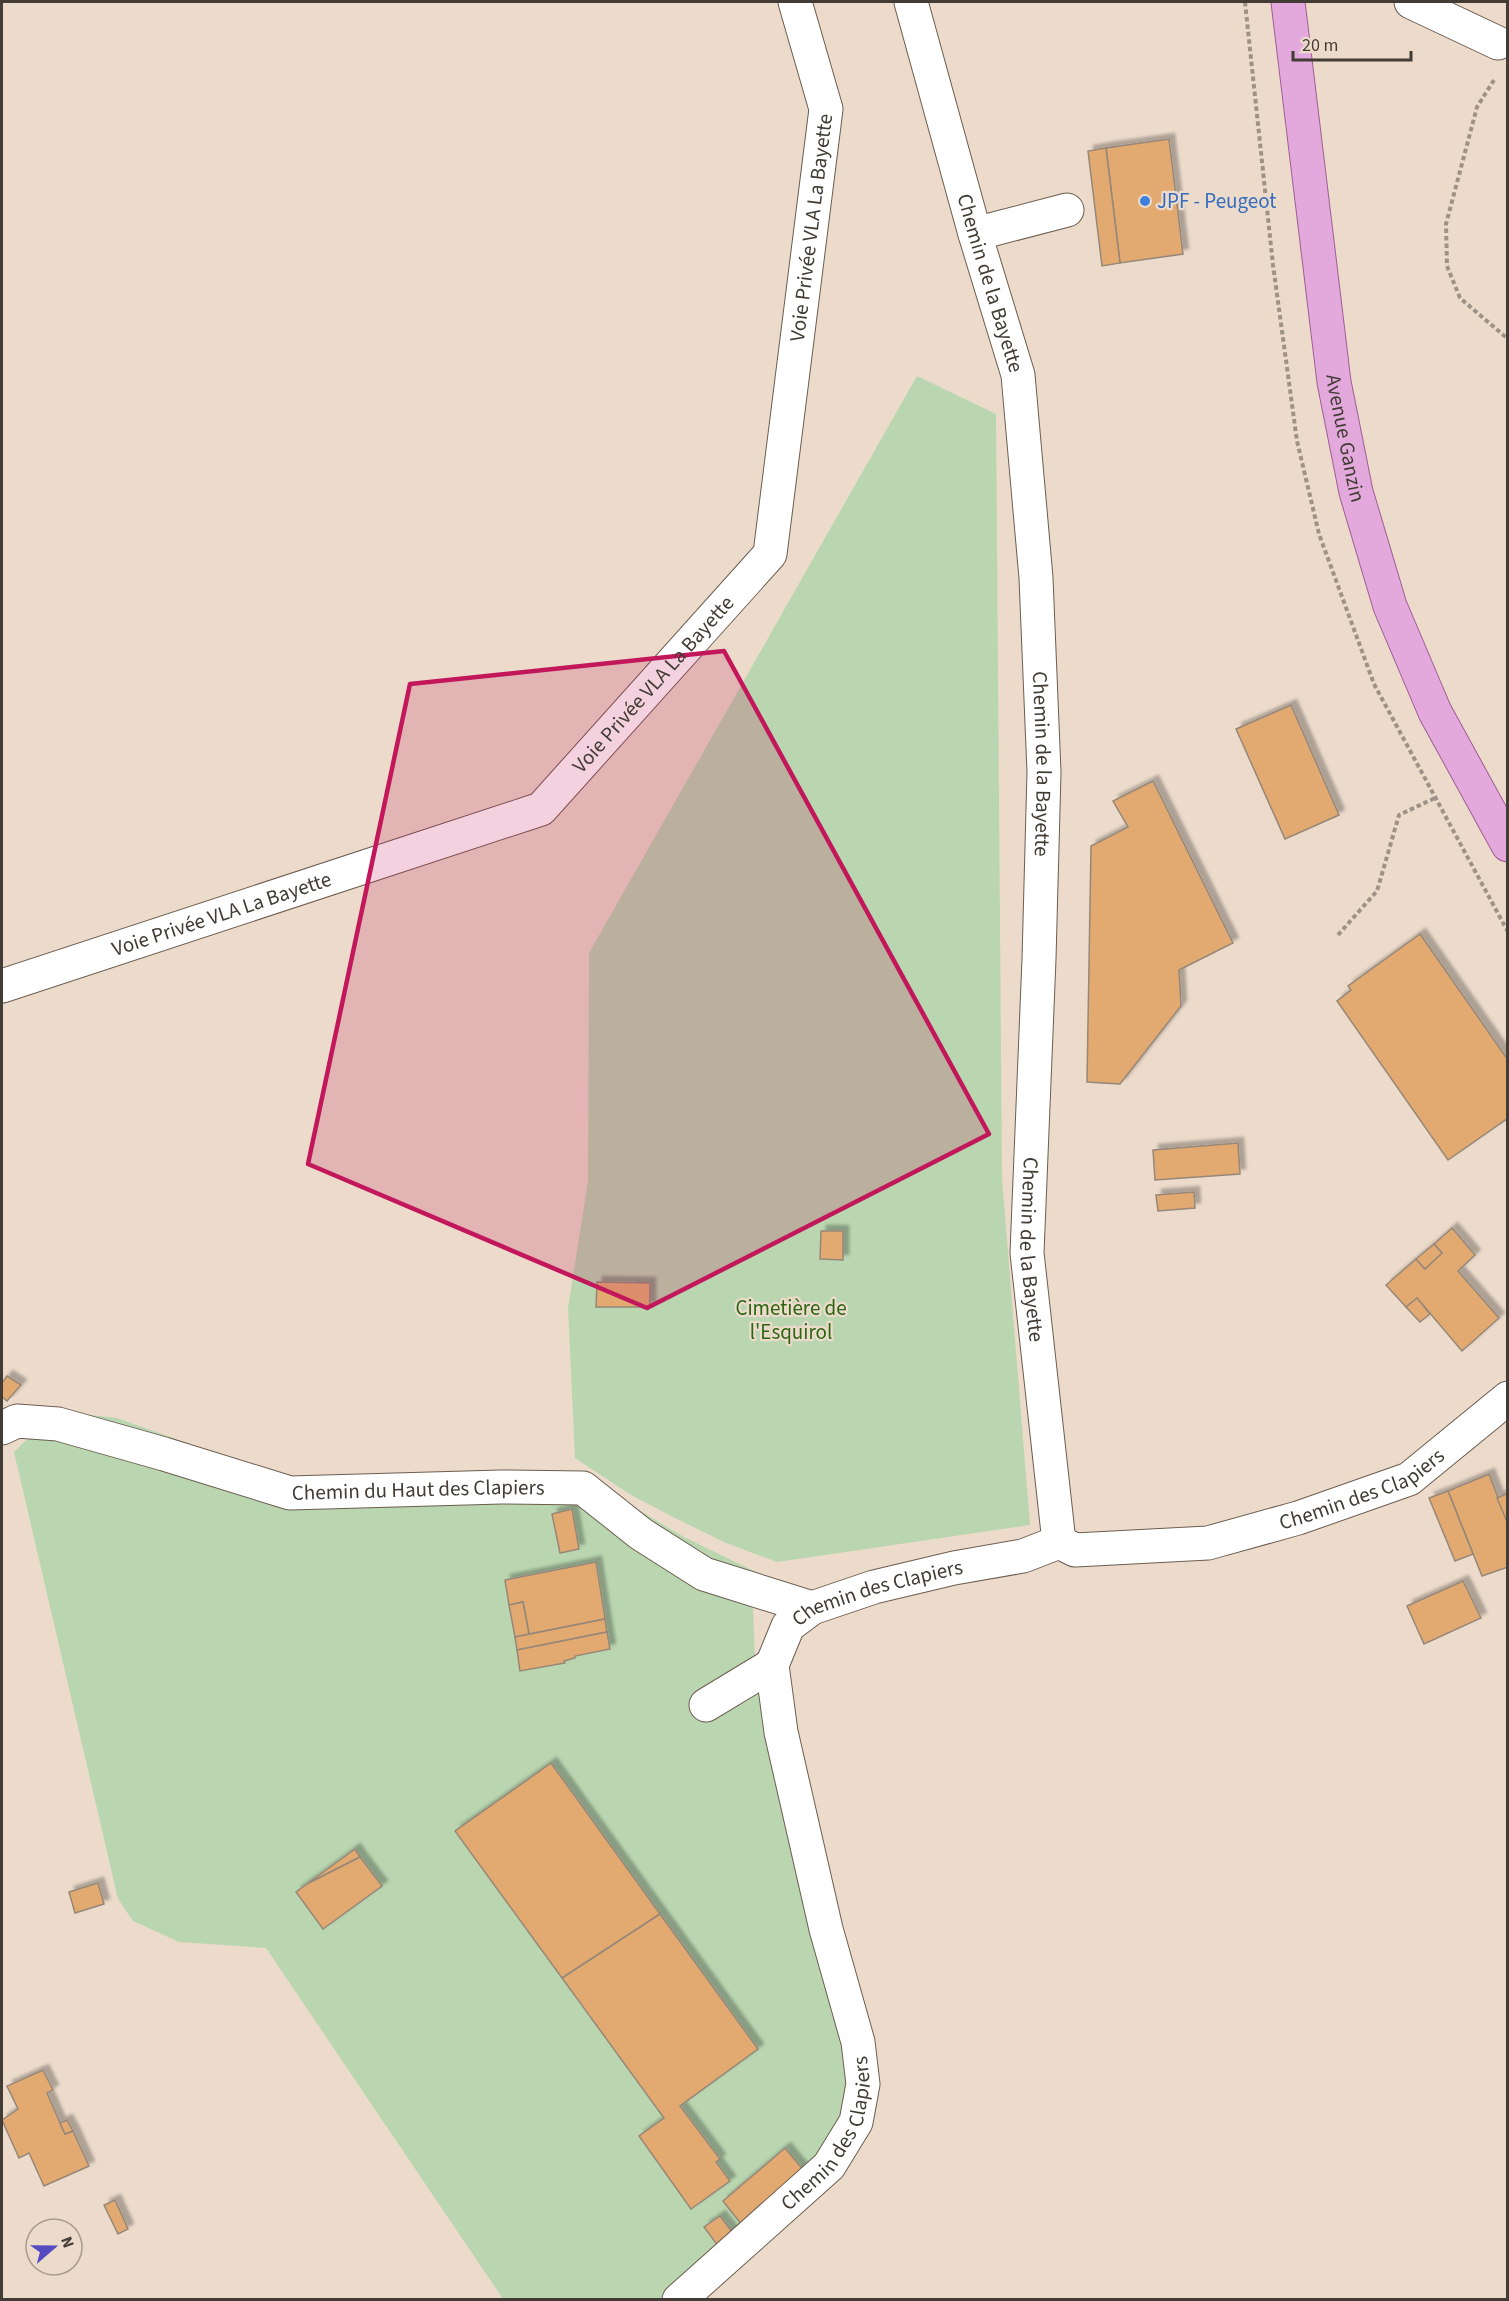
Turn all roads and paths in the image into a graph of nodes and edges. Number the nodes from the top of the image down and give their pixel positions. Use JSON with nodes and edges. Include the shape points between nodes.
{"nodes":[{"id":1,"x":795,"y":2,"type":"edge"},
{"id":2,"x":911,"y":2,"type":"edge"},
{"id":3,"x":1288,"y":2,"type":"edge"},
{"id":4,"x":1411,"y":2,"type":"edge"},
{"id":5,"x":1498,"y":44,"type":"dead end"},
{"id":6,"x":1496,"y":78,"type":"dead end"},
{"id":7,"x":1067,"y":210,"type":"dead end"},
{"id":8,"x":975,"y":234,"type":"junction"},
{"id":9,"x":1508,"y":339,"type":"edge"},
{"id":10,"x":1468,"y":776,"type":"junction"},
{"id":11,"x":1508,"y":845,"type":"edge"},
{"id":12,"x":1338,"y":934,"type":"dead end"},
{"id":13,"x":2,"y":986,"type":"edge"},
{"id":14,"x":1508,"y":1398,"type":"edge"},
{"id":15,"x":2,"y":1428,"type":"edge"},
{"id":16,"x":1059,"y":1542,"type":"junction"},
{"id":17,"x":812,"y":1608,"type":"junction"},
{"id":18,"x":772,"y":1665,"type":"junction"},
{"id":19,"x":706,"y":1705,"type":"dead end"},
{"id":20,"x":679,"y":2300,"type":"edge"}],
"edges":[{"from":1,"to":13,"type":"street","name":"Voie Privée VLA La Bayette","via":[[826,110],[770,554],[541,809]]},
{"from":2,"to":8,"type":"street","name":"Chemin de la Bayette"},
{"from":3,"to":10,"type":"main road","name":"Avenue Ganzin","via":[[1334,382],[1356,492],[1390,606],[1435,712]]},
{"from":4,"to":5,"type":"street"},
{"from":6,"to":9,"type":"path","via":[[1477,107],[1446,224],[1447,266],[1460,298]]},
{"from":7,"to":8,"type":"street"},
{"from":8,"to":16,"type":"street","name":"Chemin de la Bayette","via":[[1018,375],[1036,578],[1044,772],[1027,1253]]},
{"from":10,"to":11,"type":"main road","name":"Avenue Ganzin"},
{"from":10,"to":12,"type":"path","via":[[1436,798],[1400,815],[1377,891]]},
{"from":14,"to":16,"type":"street","name":"Chemin des Clapiers","via":[[1409,1479],[1298,1518],[1208,1543],[1075,1551]]},
{"from":15,"to":17,"type":"street","name":"Chemin du Haut des Clapiers","via":[[17,1421],[58,1424],[290,1493],[583,1488],[641,1534],[704,1574]]},
{"from":16,"to":17,"type":"street","name":"Chemin des Clapiers","via":[[1023,1556],[874,1587]]},
{"from":17,"to":18,"type":"street","name":"Chemin des Clapiers","via":[[788,1626]]},
{"from":18,"to":19,"type":"street"},
{"from":18,"to":20,"type":"street","name":"Chemin des Clapiers","via":[[781,1732],[826,1929],[858,2042],[863,2084],[856,2122],[829,2166]]}]}
